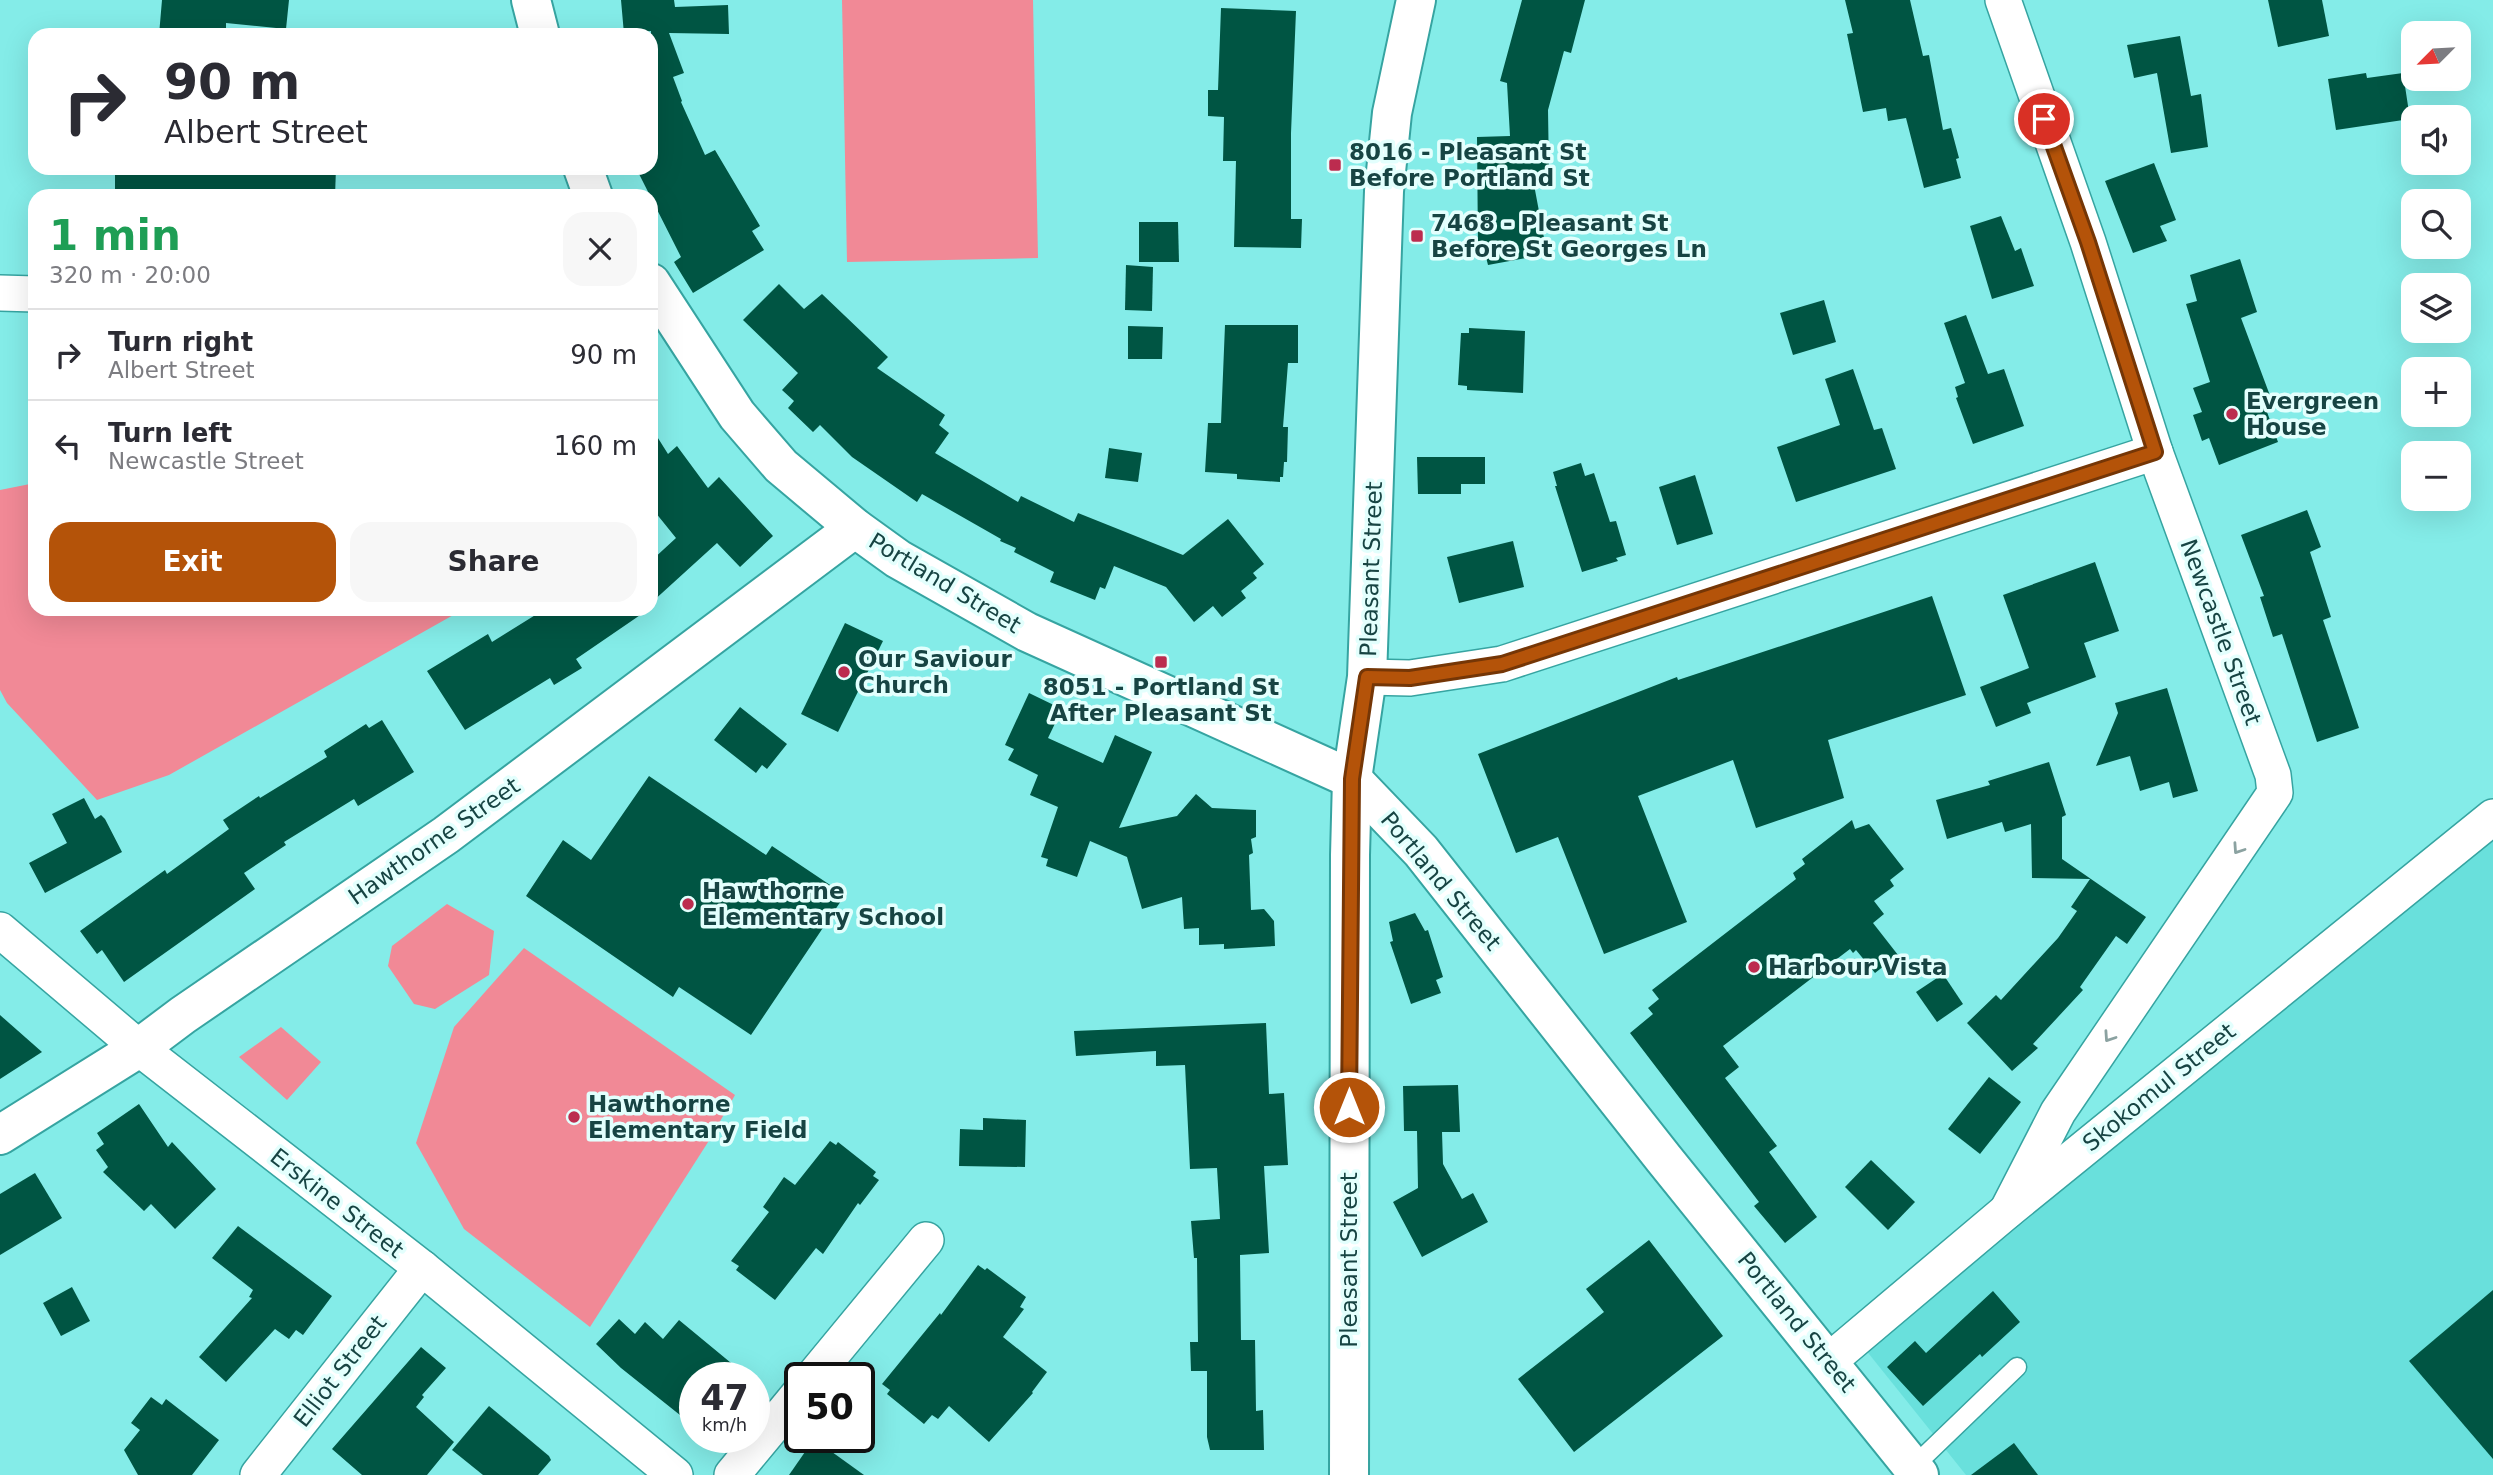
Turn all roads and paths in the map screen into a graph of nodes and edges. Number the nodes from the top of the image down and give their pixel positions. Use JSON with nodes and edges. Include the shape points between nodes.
{"nodes":[{"id":1,"x":531,"y":0,"type":"edge"},
{"id":2,"x":1416,"y":0,"type":"edge"},
{"id":3,"x":2003,"y":0,"type":"edge"},
{"id":4,"x":538,"y":28,"type":"edge"},
{"id":5,"x":0,"y":293,"type":"edge"},
{"id":6,"x":28,"y":294,"type":"edge"},
{"id":7,"x":658,"y":301,"type":"edge"},
{"id":8,"x":2155,"y":452,"type":"junction"},
{"id":9,"x":856,"y":528,"type":"junction"},
{"id":10,"x":1367,"y":677,"type":"junction"},
{"id":11,"x":1352,"y":779,"type":"junction"},
{"id":12,"x":2493,"y":817,"type":"edge"},
{"id":13,"x":0,"y":930,"type":"edge"},
{"id":14,"x":139,"y":1048,"type":"junction"},
{"id":15,"x":0,"y":1135,"type":"edge"},
{"id":16,"x":2007,"y":1212,"type":"junction"},
{"id":17,"x":926,"y":1240,"type":"dead end"},
{"id":18,"x":422,"y":1268,"type":"junction"},
{"id":19,"x":1829,"y":1361,"type":"junction"},
{"id":20,"x":825,"y":1362,"type":"edge"},
{"id":21,"x":2017,"y":1367,"type":"dead end"},
{"id":22,"x":784,"y":1412,"type":"edge"},
{"id":23,"x":1916,"y":1471,"type":"edge"},
{"id":24,"x":258,"y":1475,"type":"edge"},
{"id":25,"x":675,"y":1475,"type":"edge"},
{"id":26,"x":732,"y":1475,"type":"edge"},
{"id":27,"x":1349,"y":1475,"type":"edge"}],
"edges":[{"from":1,"to":4,"type":"main road"},
{"from":2,"to":10,"type":"main road","name":"Pleasant Street","via":[[1392,113],[1384,191]]},
{"from":3,"to":8,"type":"street","name":"Newcastle Street"},
{"from":5,"to":6,"type":"street"},
{"from":7,"to":9,"type":"main road","name":"Portland Street","via":[[737,415],[780,466]]},
{"from":8,"to":10,"type":"street","via":[[1502,664],[1410,678]]},
{"from":8,"to":16,"type":"street","name":"Newcastle Street","one_way":true,"via":[[2273,775],[2275,793],[2058,1112]]},
{"from":9,"to":11,"type":"main road","name":"Portland Street","via":[[898,559],[1027,632]]},
{"from":9,"to":14,"type":"main road","name":"Hawthorne Street","via":[[446,835]]},
{"from":10,"to":11,"type":"main road","name":"Pleasant Street"},
{"from":11,"to":19,"type":"main road","name":"Portland Street","via":[[1421,851]]},
{"from":11,"to":27,"type":"main road","name":"Pleasant Street"},
{"from":12,"to":16,"type":"street","name":"Skokomul Street"},
{"from":13,"to":14,"type":"street","name":"Erskine Street"},
{"from":14,"to":15,"type":"main road","name":"Hawthorne Street"},
{"from":14,"to":18,"type":"street","name":"Erskine Street"},
{"from":16,"to":19,"type":"street","name":"Skokomul Street"},
{"from":17,"to":20,"type":"street"},
{"from":18,"to":24,"type":"street","name":"Elliot Street"},
{"from":18,"to":25,"type":"street","name":"Erskine Street"},
{"from":19,"to":23,"type":"main road","name":"Portland Street"},
{"from":21,"to":23,"type":"lane"},
{"from":22,"to":26,"type":"street"}]}
